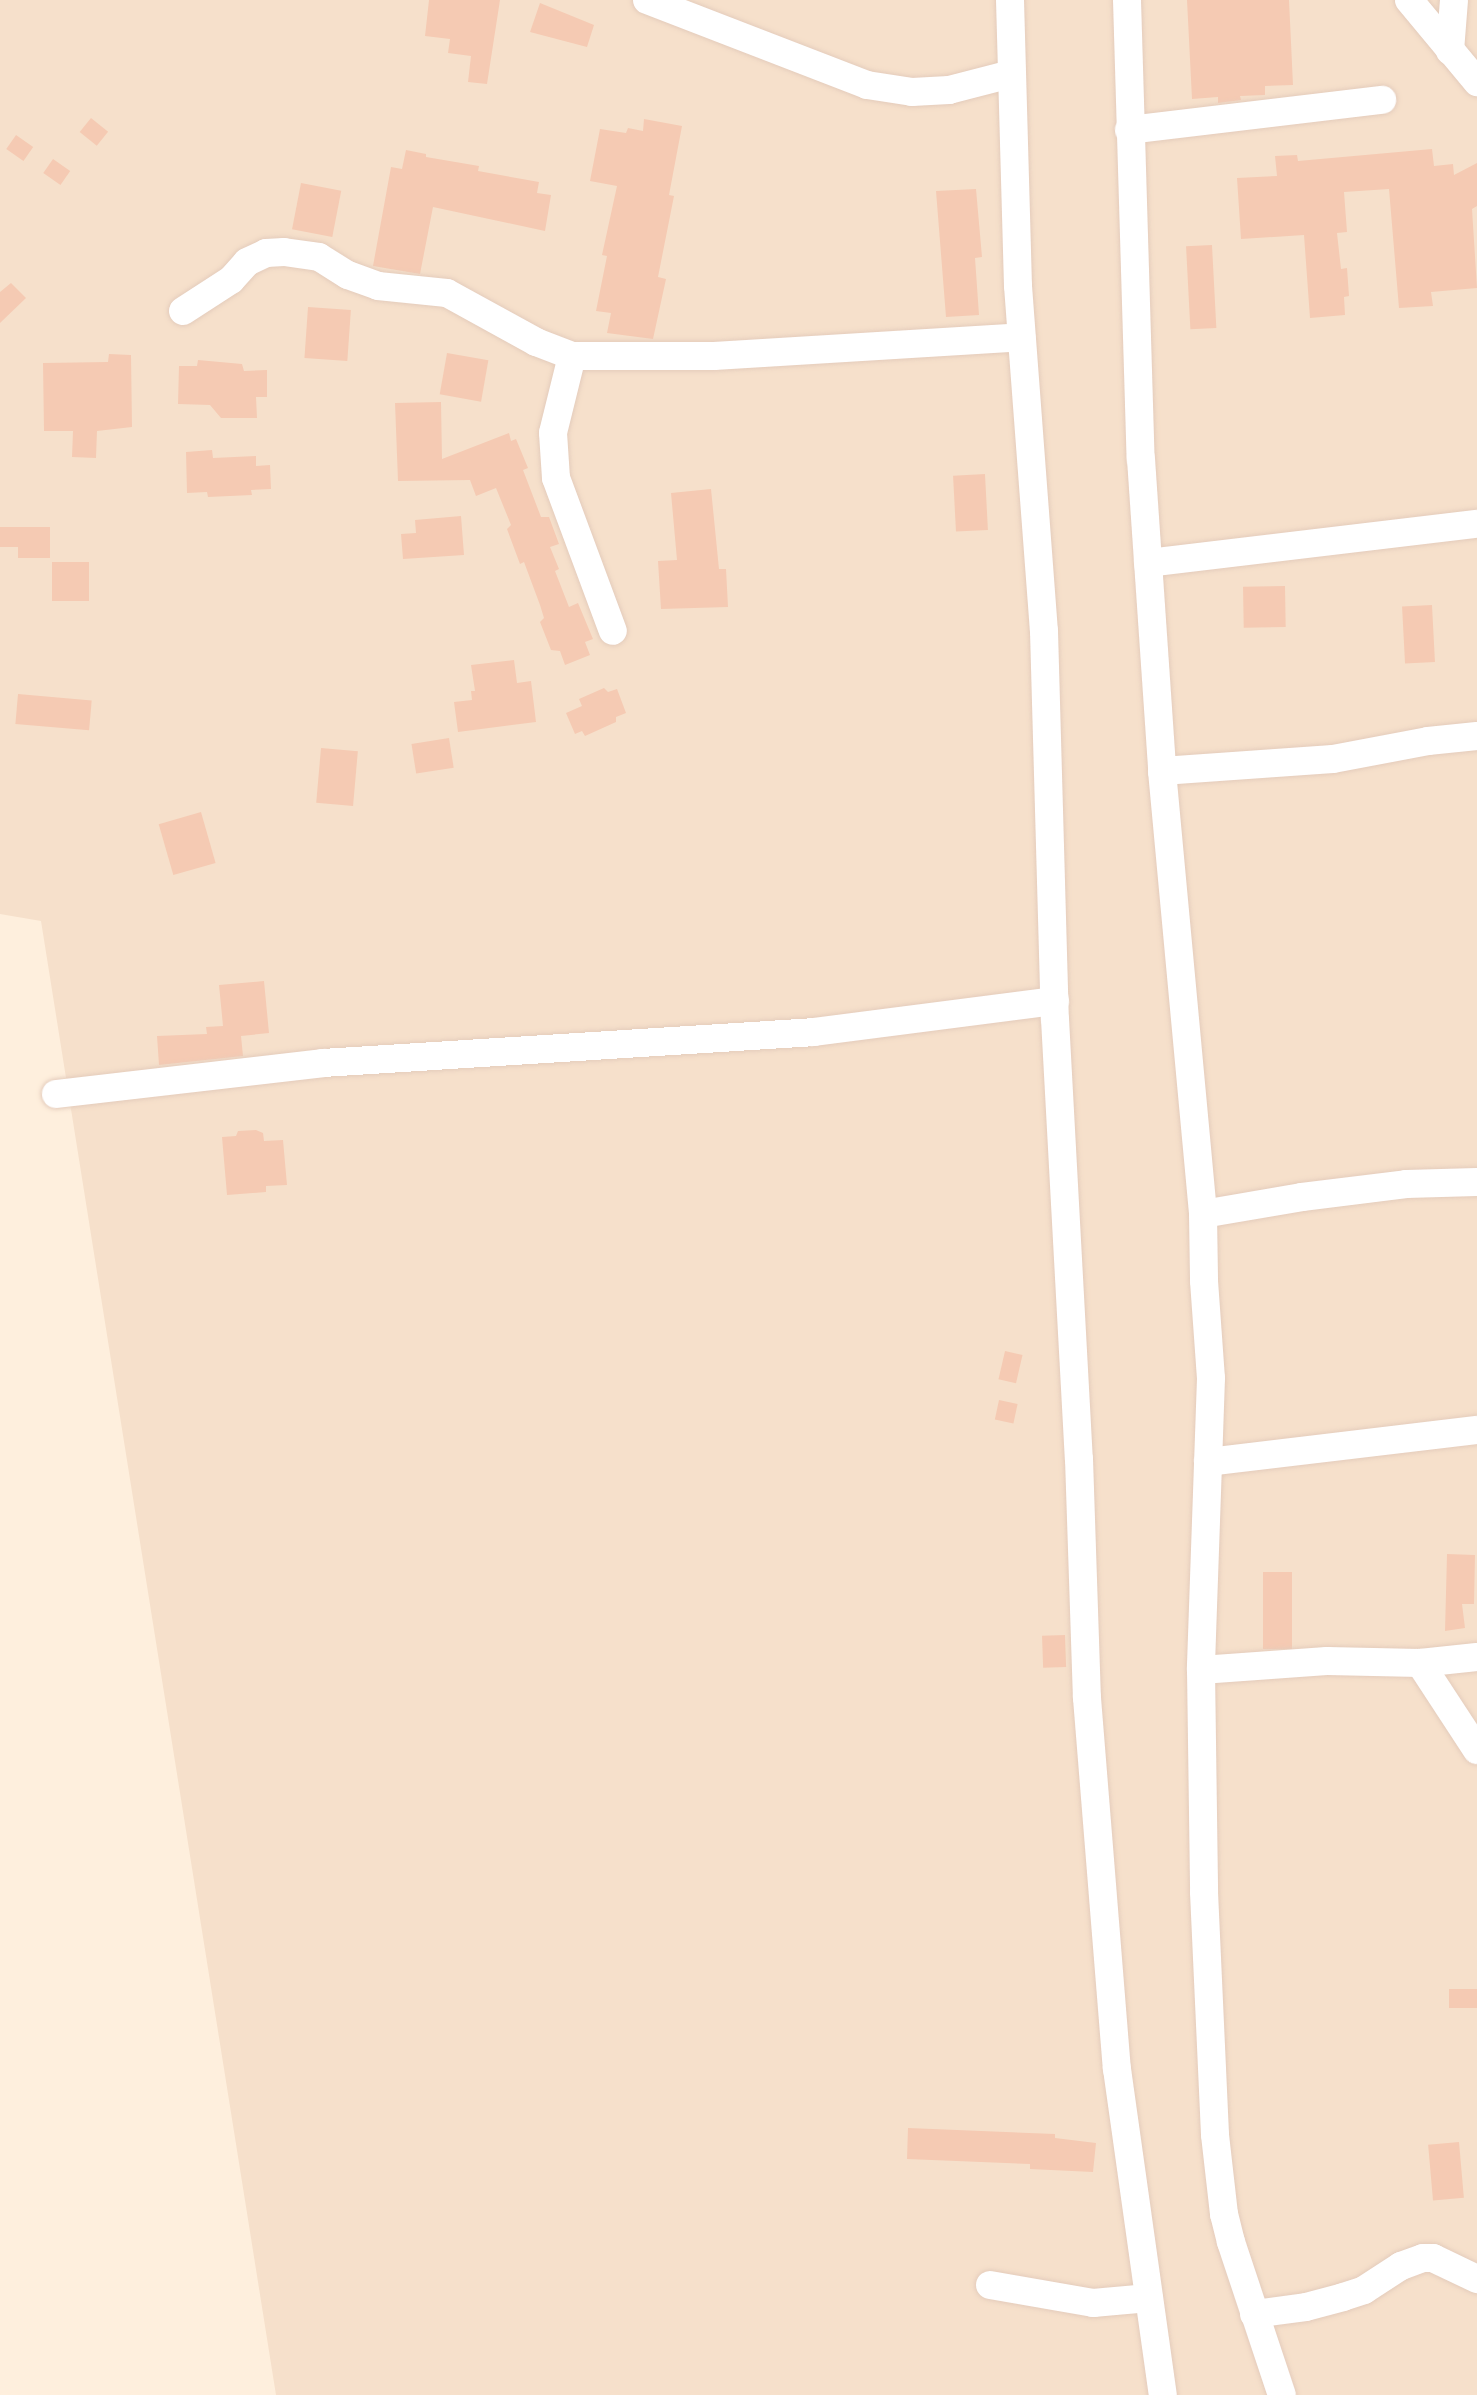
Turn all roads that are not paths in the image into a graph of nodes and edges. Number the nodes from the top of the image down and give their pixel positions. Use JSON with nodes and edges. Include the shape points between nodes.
{"nodes":[{"id":1,"x":647,"y":0,"type":"edge"},
{"id":2,"x":1010,"y":0,"type":"edge"},
{"id":3,"x":1127,"y":0,"type":"edge"},
{"id":4,"x":1409,"y":0,"type":"edge"},
{"id":5,"x":1454,"y":0,"type":"edge"},
{"id":6,"x":1450,"y":51,"type":"junction"},
{"id":7,"x":1011,"y":74,"type":"junction"},
{"id":8,"x":1477,"y":82,"type":"edge"},
{"id":9,"x":1382,"y":100,"type":"dead end"},
{"id":10,"x":1129,"y":130,"type":"junction"},
{"id":11,"x":183,"y":311,"type":"dead end"},
{"id":12,"x":1021,"y":337,"type":"junction"},
{"id":13,"x":572,"y":356,"type":"junction"},
{"id":14,"x":1477,"y":524,"type":"edge"},
{"id":15,"x":1148,"y":563,"type":"junction"},
{"id":16,"x":613,"y":631,"type":"dead end"},
{"id":17,"x":1477,"y":736,"type":"edge"},
{"id":18,"x":1161,"y":771,"type":"junction"},
{"id":19,"x":1055,"y":1001,"type":"junction"},
{"id":20,"x":57,"y":1094,"type":"dead end"},
{"id":21,"x":1477,"y":1182,"type":"edge"},
{"id":22,"x":1203,"y":1214,"type":"junction"},
{"id":23,"x":1477,"y":1430,"type":"edge"},
{"id":24,"x":1208,"y":1462,"type":"junction"},
{"id":25,"x":1477,"y":1657,"type":"edge"},
{"id":26,"x":1420,"y":1663,"type":"junction"},
{"id":27,"x":1201,"y":1670,"type":"junction"},
{"id":28,"x":1477,"y":1750,"type":"edge"},
{"id":29,"x":1477,"y":2279,"type":"edge"},
{"id":30,"x":990,"y":2284,"type":"dead end"},
{"id":31,"x":1149,"y":2298,"type":"junction"},
{"id":32,"x":1254,"y":2314,"type":"junction"},
{"id":33,"x":1163,"y":2395,"type":"edge"},
{"id":34,"x":1282,"y":2395,"type":"edge"}],
"edges":[{"from":1,"to":7,"type":"street","via":[[867,85],[912,92],[949,90]]},
{"from":2,"to":7,"type":"street"},
{"from":3,"to":10,"type":"street"},
{"from":4,"to":6,"type":"street"},
{"from":5,"to":6,"type":"street"},
{"from":6,"to":8,"type":"street"},
{"from":7,"to":12,"type":"street"},
{"from":9,"to":10,"type":"street"},
{"from":10,"to":15,"type":"street"},
{"from":11,"to":13,"type":"street","via":[[231,280],[247,262],[266,253],[284,252],[318,257],[378,286],[447,293],[536,342]]},
{"from":12,"to":13,"type":"street","via":[[714,356]]},
{"from":12,"to":19,"type":"street","via":[[1044,631]]},
{"from":13,"to":16,"type":"street","via":[[553,433],[555,468]]},
{"from":14,"to":15,"type":"street"},
{"from":15,"to":18,"type":"street"},
{"from":17,"to":18,"type":"street","via":[[1333,760]]},
{"from":18,"to":22,"type":"street"},
{"from":19,"to":20,"type":"street","via":[[813,1032],[323,1063]]},
{"from":19,"to":31,"type":"street","via":[[1087,1698],[1117,2069]]},
{"from":21,"to":22,"type":"street","via":[[1406,1184],[1302,1196]]},
{"from":22,"to":24,"type":"street","via":[[1211,1378]]},
{"from":23,"to":24,"type":"street"},
{"from":24,"to":27,"type":"street"},
{"from":25,"to":26,"type":"street"},
{"from":26,"to":27,"type":"street","via":[[1327,1661]]},
{"from":26,"to":28,"type":"street"},
{"from":27,"to":32,"type":"street","via":[[1204,1892],[1216,2156],[1224,2214]]},
{"from":29,"to":32,"type":"street","via":[[1433,2258],[1423,2258],[1343,2297]]},
{"from":30,"to":31,"type":"street","via":[[1093,2303]]},
{"from":31,"to":33,"type":"street"},
{"from":32,"to":34,"type":"street"}]}
